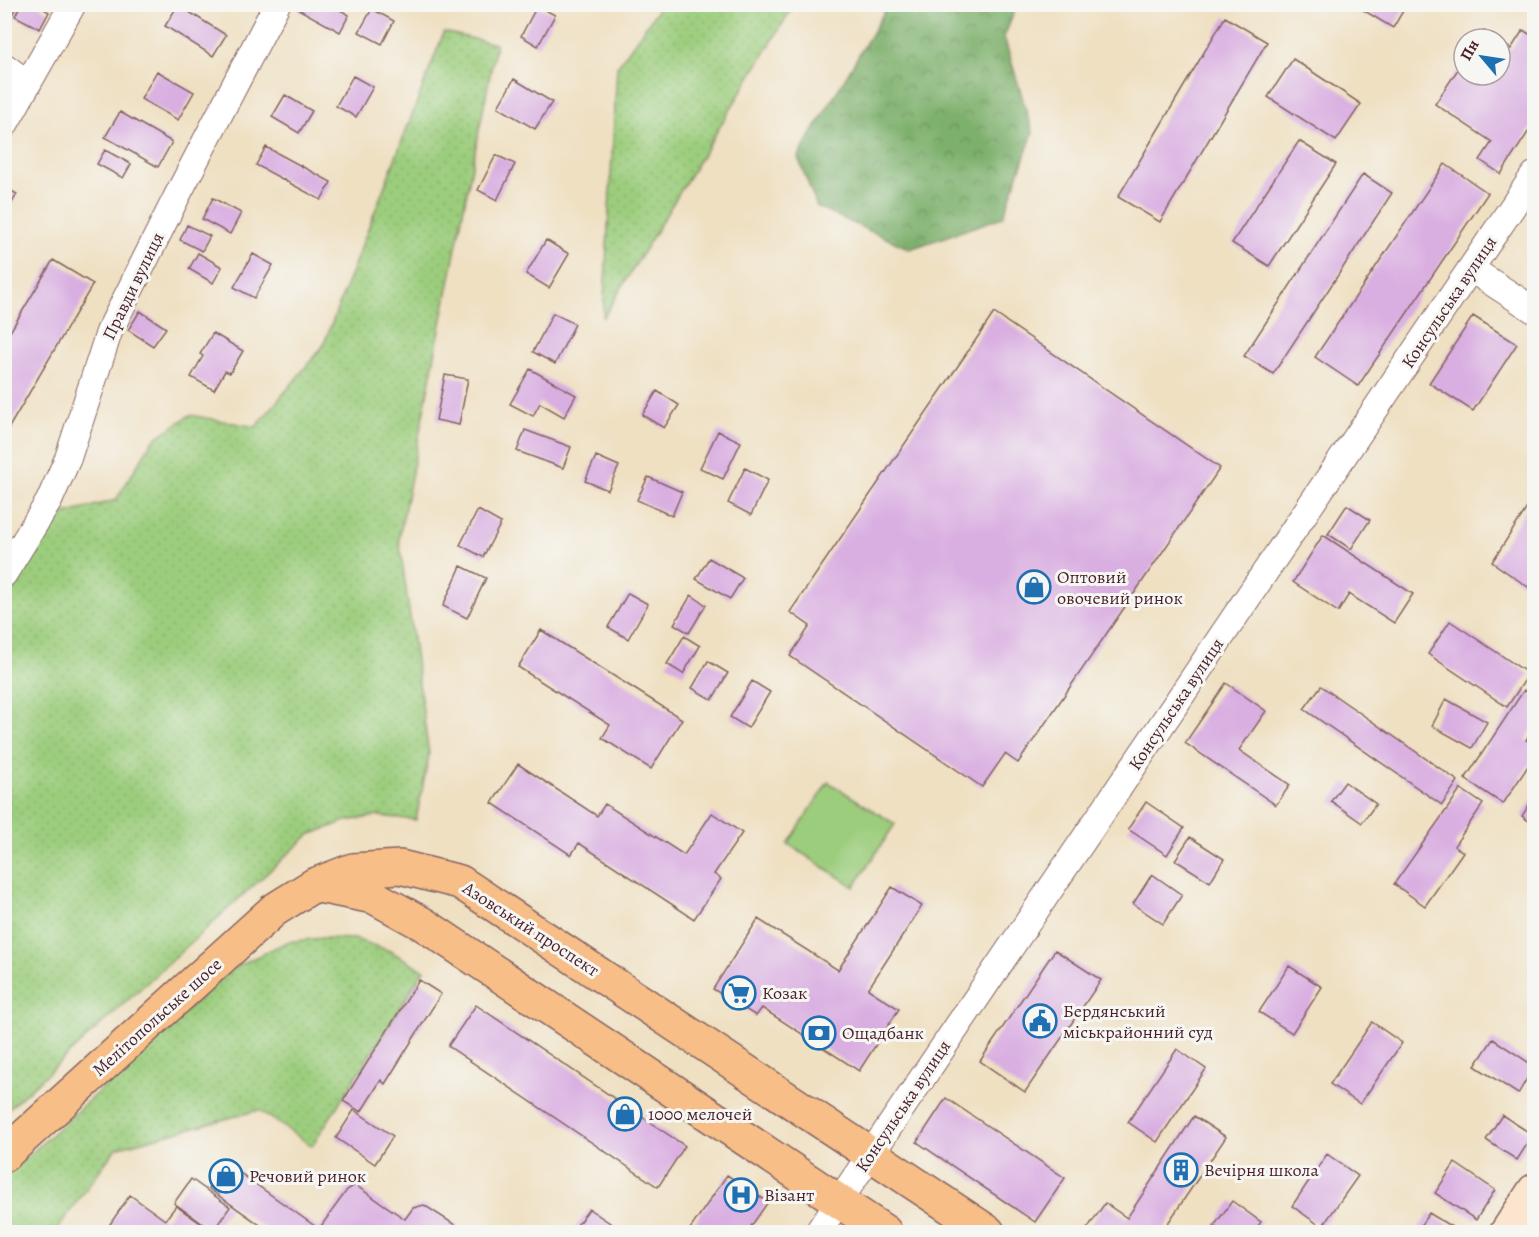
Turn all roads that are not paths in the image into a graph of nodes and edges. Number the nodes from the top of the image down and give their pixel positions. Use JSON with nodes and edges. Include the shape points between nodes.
{"nodes":[{"id":1,"x":73,"y":4,"type":"edge"},
{"id":2,"x":276,"y":4,"type":"edge"},
{"id":3,"x":4,"y":66,"type":"edge"},
{"id":4,"x":28,"y":84,"type":"junction"},
{"id":5,"x":4,"y":126,"type":"edge"},
{"id":6,"x":1534,"y":175,"type":"edge"},
{"id":7,"x":1471,"y":269,"type":"junction"},
{"id":8,"x":1534,"y":310,"type":"edge"},
{"id":9,"x":4,"y":573,"type":"edge"},
{"id":10,"x":314,"y":885,"type":"junction"},
{"id":11,"x":871,"y":1154,"type":"junction"},
{"id":12,"x":4,"y":1155,"type":"edge"},
{"id":13,"x":1534,"y":1191,"type":"edge"},
{"id":14,"x":839,"y":1202,"type":"junction"},
{"id":15,"x":818,"y":1233,"type":"edge"},
{"id":16,"x":885,"y":1233,"type":"edge"},
{"id":17,"x":988,"y":1233,"type":"edge"},
{"id":18,"x":1507,"y":1233,"type":"edge"}],
"edges":[{"from":1,"to":4,"type":"street"},
{"from":2,"to":9,"type":"street","name":"Правди вулиця","via":[[109,332],[68,458],[49,501]]},
{"from":3,"to":4,"type":"street"},
{"from":4,"to":5,"type":"street"},
{"from":6,"to":7,"type":"street","name":"Консульська вулиця"},
{"from":7,"to":8,"type":"street"},
{"from":7,"to":11,"type":"street","name":"Консульська вулиця"},
{"from":10,"to":11,"type":"main road","name":"Азовський проспект","via":[[353,870],[400,867],[460,882]]},
{"from":10,"to":12,"type":"main road","name":"Мелітопольське шосе","via":[[274,910]]},
{"from":10,"to":14,"type":"main road","via":[[374,897],[423,924]]},
{"from":11,"to":14,"type":"street","name":"Консульська вулиця"},
{"from":11,"to":17,"type":"main road","name":"Азовський проспект"},
{"from":13,"to":18,"type":"main road"},
{"from":14,"to":15,"type":"street","name":"Консульська вулиця"},
{"from":14,"to":16,"type":"main road"}]}
